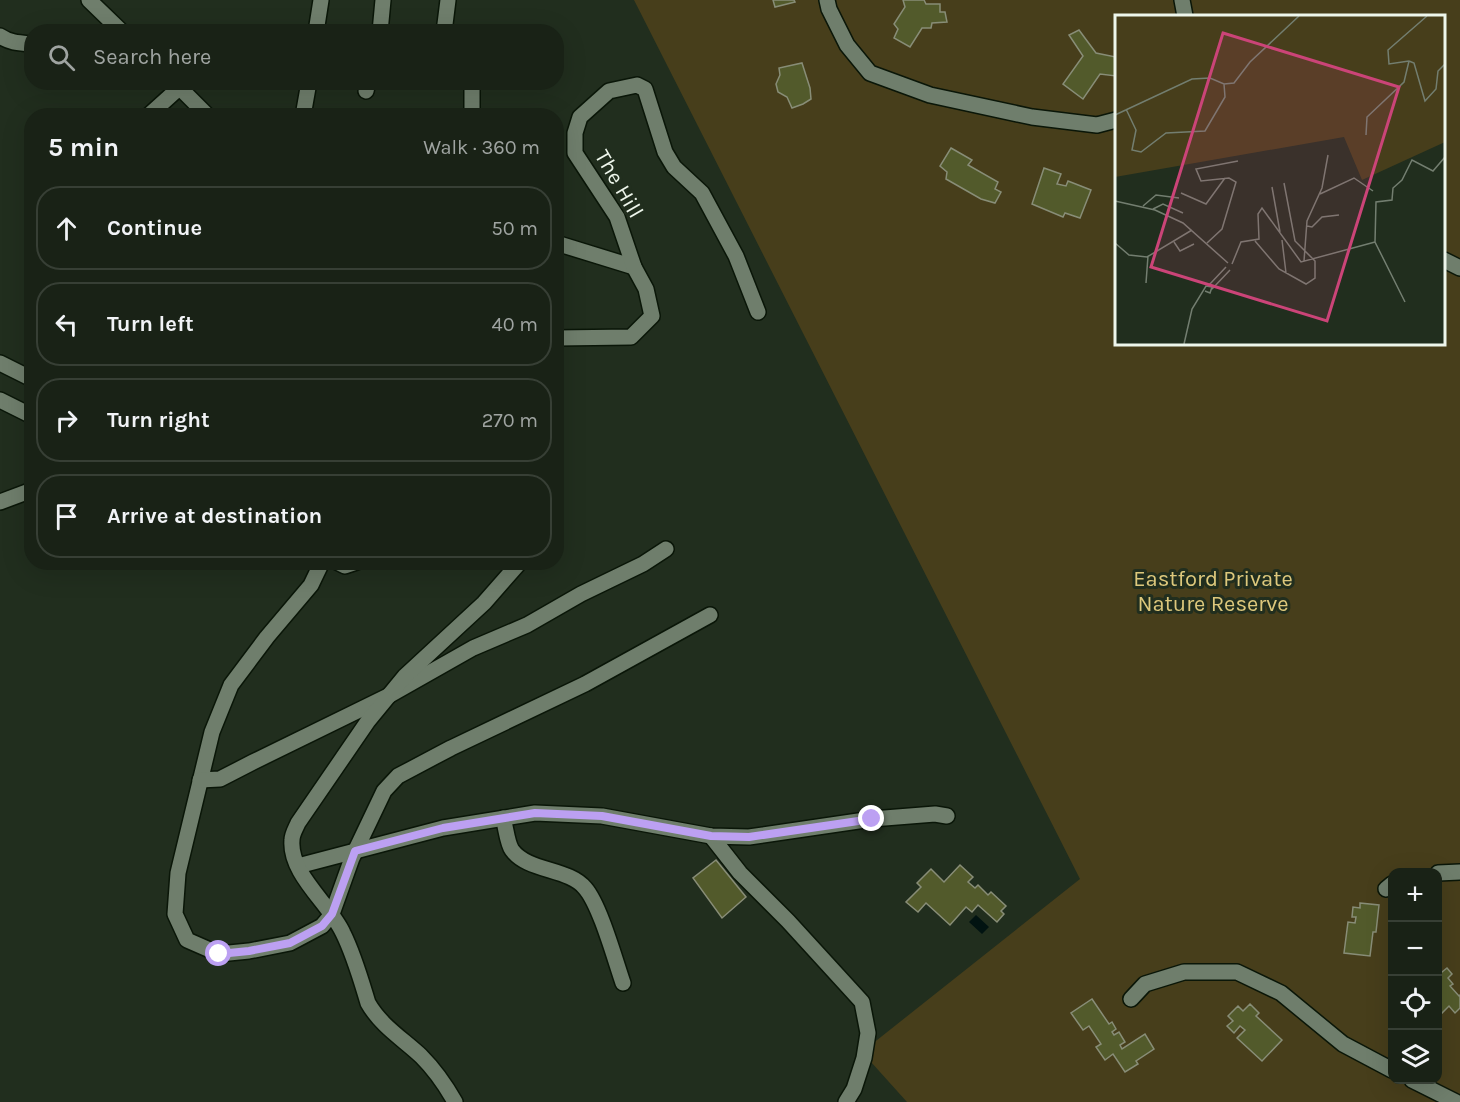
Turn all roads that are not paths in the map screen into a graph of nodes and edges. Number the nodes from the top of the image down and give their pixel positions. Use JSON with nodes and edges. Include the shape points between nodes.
{"nodes":[{"id":1,"x":89,"y":0,"type":"edge"},
{"id":2,"x":321,"y":0,"type":"edge"},
{"id":3,"x":383,"y":0,"type":"edge"},
{"id":4,"x":448,"y":0,"type":"edge"},
{"id":5,"x":827,"y":0,"type":"edge"},
{"id":6,"x":1182,"y":0,"type":"edge"},
{"id":7,"x":1185,"y":15,"type":"edge"},
{"id":8,"x":114,"y":24,"type":"edge"},
{"id":9,"x":317,"y":24,"type":"edge"},
{"id":10,"x":381,"y":24,"type":"edge"},
{"id":11,"x":445,"y":24,"type":"edge"},
{"id":12,"x":0,"y":36,"type":"edge"},
{"id":13,"x":24,"y":43,"type":"edge"},
{"id":14,"x":172,"y":90,"type":"edge"},
{"id":15,"x":182,"y":90,"type":"edge"},
{"id":16,"x":308,"y":90,"type":"edge"},
{"id":17,"x":472,"y":90,"type":"edge"},
{"id":18,"x":155,"y":108,"type":"edge"},
{"id":19,"x":200,"y":108,"type":"edge"},
{"id":20,"x":304,"y":108,"type":"edge"},
{"id":21,"x":472,"y":108,"type":"edge"},
{"id":22,"x":1115,"y":120,"type":"edge"},
{"id":23,"x":564,"y":245,"type":"edge"},
{"id":24,"x":1445,"y":261,"type":"edge"},
{"id":25,"x":634,"y":267,"type":"junction"},
{"id":26,"x":1460,"y":268,"type":"edge"},
{"id":27,"x":758,"y":312,"type":"dead end"},
{"id":28,"x":564,"y":338,"type":"edge"},
{"id":29,"x":0,"y":363,"type":"edge"},
{"id":30,"x":24,"y":375,"type":"edge"},
{"id":31,"x":0,"y":400,"type":"edge"},
{"id":32,"x":24,"y":412,"type":"edge"},
{"id":33,"x":24,"y":493,"type":"edge"},
{"id":34,"x":0,"y":502,"type":"edge"},
{"id":35,"x":666,"y":549,"type":"dead end"},
{"id":36,"x":318,"y":570,"type":"edge"},
{"id":37,"x":513,"y":570,"type":"edge"},
{"id":38,"x":710,"y":615,"type":"dead end"},
{"id":39,"x":390,"y":695,"type":"junction"},
{"id":40,"x":200,"y":780,"type":"junction"},
{"id":41,"x":946,"y":816,"type":"dead end"},
{"id":42,"x":503,"y":818,"type":"junction"},
{"id":43,"x":711,"y":836,"type":"junction"},
{"id":44,"x":355,"y":851,"type":"junction"},
{"id":45,"x":298,"y":866,"type":"junction"},
{"id":46,"x":1460,"y":872,"type":"edge"},
{"id":47,"x":1442,"y":873,"type":"edge"},
{"id":48,"x":332,"y":914,"type":"junction"},
{"id":49,"x":623,"y":983,"type":"dead end"},
{"id":50,"x":1131,"y":999,"type":"dead end"},
{"id":51,"x":1388,"y":1068,"type":"edge"},
{"id":52,"x":1420,"y":1084,"type":"edge"},
{"id":53,"x":455,"y":1102,"type":"edge"},
{"id":54,"x":846,"y":1102,"type":"edge"},
{"id":55,"x":1456,"y":1102,"type":"edge"}],
"edges":[{"from":1,"to":8,"type":"street"},
{"from":2,"to":9,"type":"street"},
{"from":3,"to":10,"type":"street"},
{"from":4,"to":11,"type":"street"},
{"from":5,"to":22,"type":"street","via":[[847,45],[870,73],[930,95],[1032,117],[1097,125]]},
{"from":6,"to":7,"type":"street"},
{"from":12,"to":13,"type":"street"},
{"from":14,"to":18,"type":"street"},
{"from":15,"to":19,"type":"street"},
{"from":16,"to":20,"type":"street"},
{"from":17,"to":21,"type":"street"},
{"from":23,"to":25,"type":"street"},
{"from":24,"to":26,"type":"street"},
{"from":25,"to":27,"type":"street","name":"The Hill","via":[[617,217],[575,153],[575,133],[580,117],[609,91],[638,85],[645,89],[665,153],[702,193],[736,256]]},
{"from":25,"to":28,"type":"street","name":"The Hill","via":[[646,290],[652,316],[631,337]]},
{"from":29,"to":30,"type":"street"},
{"from":31,"to":32,"type":"street"},
{"from":33,"to":34,"type":"street"},
{"from":35,"to":39,"type":"street"},
{"from":36,"to":40,"type":"street","via":[[311,585],[231,685],[212,732]]},
{"from":37,"to":39,"type":"street"},
{"from":38,"to":44,"type":"street","via":[[585,684],[398,776],[384,791]]},
{"from":39,"to":40,"type":"street","via":[[220,779]]},
{"from":39,"to":45,"type":"street","via":[[298,823],[292,846]]},
{"from":40,"to":48,"type":"street","via":[[177,884],[175,914],[187,940],[219,954],[249,951],[290,943],[322,926]]},
{"from":41,"to":43,"type":"street","via":[[872,819],[749,837]]},
{"from":42,"to":43,"type":"street","via":[[535,813],[602,816]]},
{"from":42,"to":44,"type":"street","via":[[443,828]]},
{"from":42,"to":49,"type":"street","via":[[511,849],[531,864],[563,874],[585,887]]},
{"from":43,"to":54,"type":"street","via":[[740,873],[862,1002],[868,1033],[864,1058]]},
{"from":44,"to":45,"type":"street"},
{"from":44,"to":48,"type":"street"},
{"from":45,"to":48,"type":"street"},
{"from":46,"to":47,"type":"street"},
{"from":48,"to":53,"type":"street","via":[[344,934],[374,1014],[421,1056]]},
{"from":50,"to":51,"type":"street","via":[[1145,984],[1184,972],[1237,972],[1281,993],[1343,1044]]},
{"from":52,"to":55,"type":"street"}]}
